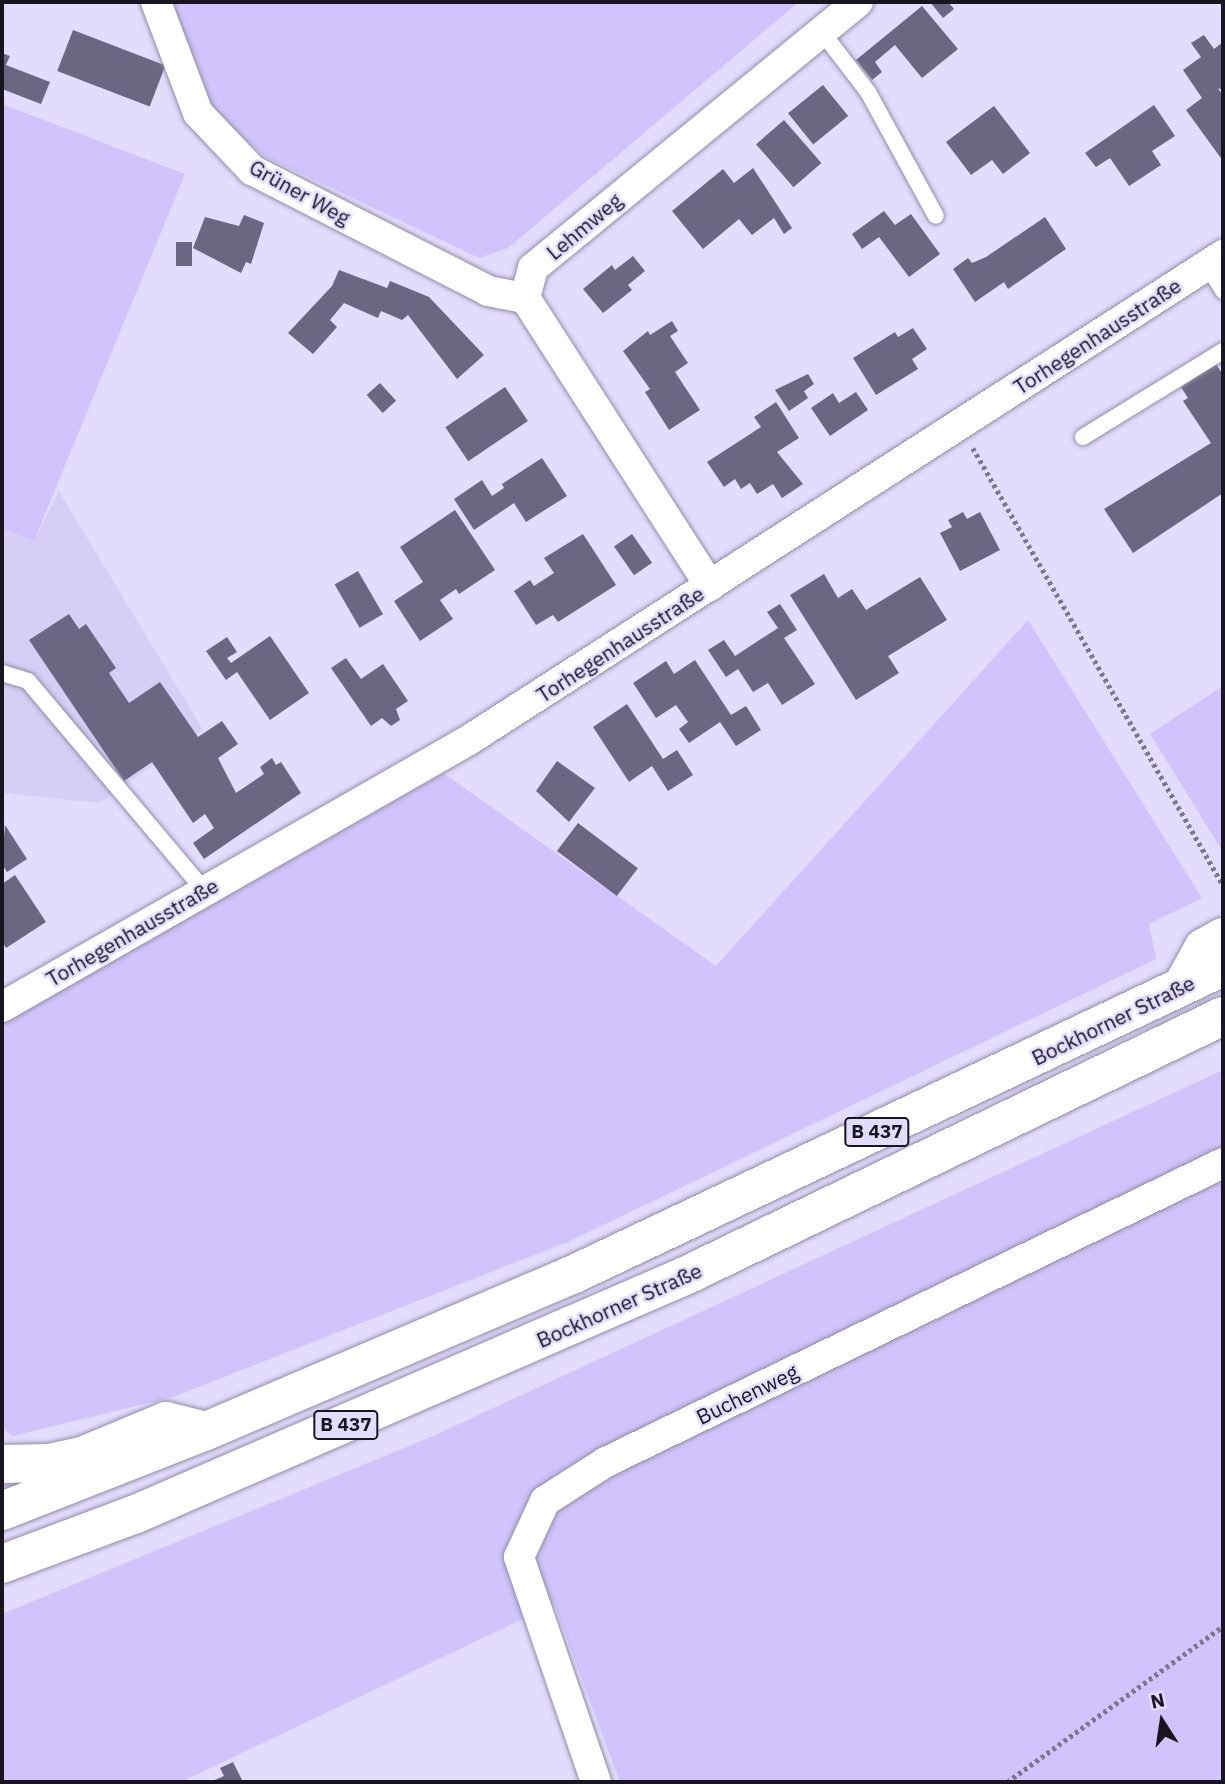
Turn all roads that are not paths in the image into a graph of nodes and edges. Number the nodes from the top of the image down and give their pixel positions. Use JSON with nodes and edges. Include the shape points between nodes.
{"nodes":[{"id":1,"x":156,"y":2,"type":"edge"},
{"id":2,"x":858,"y":2,"type":"edge"},
{"id":3,"x":822,"y":32,"type":"junction"},
{"id":4,"x":936,"y":216,"type":"dead end"},
{"id":5,"x":1215,"y":260,"type":"edge"},
{"id":6,"x":1223,"y":291,"type":"edge"},
{"id":7,"x":525,"y":298,"type":"junction"},
{"id":8,"x":1223,"y":351,"type":"edge"},
{"id":9,"x":1083,"y":437,"type":"dead end"},
{"id":10,"x":710,"y":586,"type":"junction"},
{"id":11,"x":2,"y":673,"type":"edge"},
{"id":12,"x":204,"y":890,"type":"junction"},
{"id":13,"x":1222,"y":948,"type":"edge"},
{"id":14,"x":2,"y":1007,"type":"edge"},
{"id":15,"x":1216,"y":1024,"type":"edge"},
{"id":16,"x":1223,"y":1163,"type":"edge"},
{"id":17,"x":206,"y":1431,"type":"junction"},
{"id":18,"x":2,"y":1464,"type":"edge"},
{"id":19,"x":2,"y":1511,"type":"edge"},
{"id":20,"x":2,"y":1564,"type":"edge"},
{"id":21,"x":596,"y":1782,"type":"edge"}],
"edges":[{"from":1,"to":7,"type":"street","name":"Grüner Weg","via":[[198,113],[252,170],[488,290]]},
{"from":2,"to":3,"type":"street","name":"Lehmweg"},
{"from":3,"to":4,"type":"lane","via":[[868,92]]},
{"from":3,"to":7,"type":"street","name":"Lehmweg","via":[[533,268]]},
{"from":5,"to":6,"type":"lane"},
{"from":5,"to":10,"type":"street","name":"Torhegenhausstraße"},
{"from":7,"to":10,"type":"street"},
{"from":8,"to":9,"type":"lane"},
{"from":10,"to":12,"type":"street","name":"Torhegenhausstraße","via":[[469,740]]},
{"from":11,"to":12,"type":"lane","via":[[28,681]]},
{"from":12,"to":14,"type":"street","name":"Torhegenhausstraße"},
{"from":13,"to":17,"type":"main road","name":"Bockhorner Straße","number":"B 437","via":[[1203,948],[1182,988],[572,1275]]},
{"from":15,"to":20,"type":"main road","name":"Bockhorner Straße","number":"B 437","via":[[687,1275],[136,1514]]},
{"from":16,"to":21,"type":"street","name":"Buchenweg","via":[[606,1462],[545,1501],[519,1557]]},
{"from":17,"to":18,"type":"main road","via":[[166,1421],[82,1455],[49,1463]]},
{"from":17,"to":19,"type":"main road","name":"Bockhorner Straße","number":"B 437"}]}
